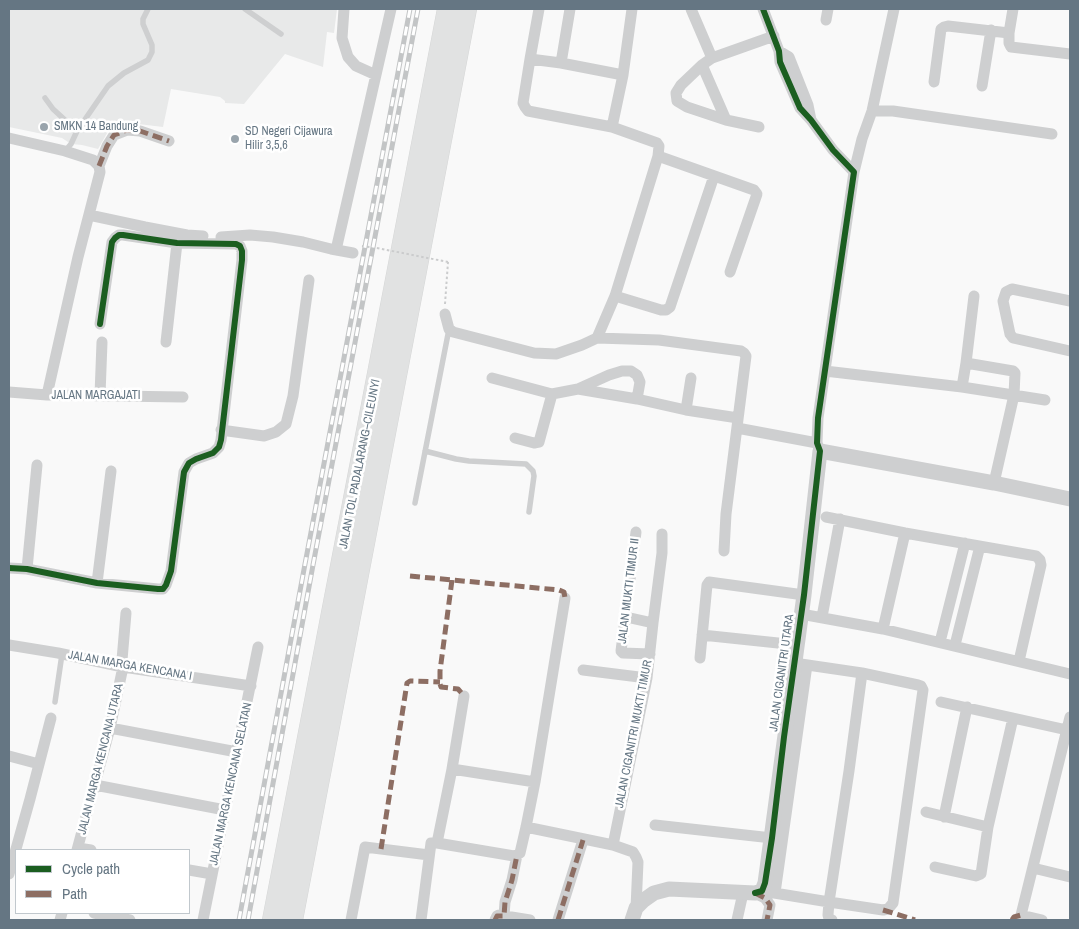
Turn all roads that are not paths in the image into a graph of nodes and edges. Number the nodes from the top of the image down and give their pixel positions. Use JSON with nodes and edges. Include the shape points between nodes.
{"nodes":[{"id":1,"x":148,"y":9,"type":"edge"},
{"id":2,"x":245,"y":9,"type":"edge"},
{"id":3,"x":344,"y":9,"type":"edge"},
{"id":4,"x":391,"y":9,"type":"edge"},
{"id":5,"x":448,"y":9,"type":"edge"},
{"id":6,"x":466,"y":9,"type":"edge"},
{"id":7,"x":539,"y":9,"type":"edge"},
{"id":8,"x":570,"y":9,"type":"edge"},
{"id":9,"x":632,"y":9,"type":"edge"},
{"id":10,"x":691,"y":9,"type":"edge"},
{"id":11,"x":763,"y":9,"type":"edge"},
{"id":12,"x":894,"y":9,"type":"edge"},
{"id":13,"x":1013,"y":9,"type":"edge"},
{"id":14,"x":991,"y":30,"type":"junction"},
{"id":15,"x":1009,"y":33,"type":"junction"},
{"id":16,"x":281,"y":34,"type":"dead end"},
{"id":17,"x":774,"y":36,"type":"junction"},
{"id":18,"x":1070,"y":54,"type":"edge"},
{"id":19,"x":712,"y":58,"type":"junction"},
{"id":20,"x":530,"y":59,"type":"junction"},
{"id":21,"x":561,"y":64,"type":"junction"},
{"id":22,"x":702,"y":65,"type":"junction"},
{"id":23,"x":376,"y":75,"type":"junction"},
{"id":24,"x":623,"y":75,"type":"junction"},
{"id":25,"x":934,"y":82,"type":"dead end"},
{"id":26,"x":982,"y":86,"type":"dead end"},
{"id":27,"x":45,"y":98,"type":"dead end"},
{"id":28,"x":872,"y":110,"type":"junction"},
{"id":29,"x":726,"y":120,"type":"junction"},
{"id":30,"x":612,"y":127,"type":"junction"},
{"id":31,"x":759,"y":127,"type":"dead end"},
{"id":32,"x":77,"y":131,"type":"junction"},
{"id":33,"x":1052,"y":134,"type":"dead end"},
{"id":34,"x":9,"y":138,"type":"edge"},
{"id":35,"x":169,"y":140,"type":"dead end"},
{"id":36,"x":65,"y":151,"type":"junction"},
{"id":37,"x":658,"y":156,"type":"junction"},
{"id":38,"x":100,"y":166,"type":"junction"},
{"id":39,"x":854,"y":172,"type":"junction"},
{"id":40,"x":714,"y":176,"type":"junction"},
{"id":41,"x":89,"y":215,"type":"junction"},
{"id":42,"x":178,"y":243,"type":"junction"},
{"id":43,"x":356,"y":249,"type":"road end"},
{"id":44,"x":336,"y":250,"type":"junction"},
{"id":45,"x":730,"y":272,"type":"dead end"},
{"id":46,"x":309,"y":280,"type":"dead end"},
{"id":47,"x":614,"y":296,"type":"junction"},
{"id":48,"x":974,"y":296,"type":"dead end"},
{"id":49,"x":1070,"y":301,"type":"edge"},
{"id":50,"x":445,"y":309,"type":"road end"},
{"id":51,"x":100,"y":324,"type":"dead end"},
{"id":52,"x":448,"y":329,"type":"junction"},
{"id":53,"x":597,"y":338,"type":"junction"},
{"id":54,"x":102,"y":342,"type":"dead end"},
{"id":55,"x":166,"y":342,"type":"dead end"},
{"id":56,"x":1070,"y":351,"type":"edge"},
{"id":57,"x":966,"y":363,"type":"junction"},
{"id":58,"x":825,"y":371,"type":"junction"},
{"id":59,"x":492,"y":378,"type":"dead end"},
{"id":60,"x":691,"y":378,"type":"dead end"},
{"id":61,"x":962,"y":387,"type":"junction"},
{"id":62,"x":578,"y":389,"type":"junction"},
{"id":63,"x":9,"y":392,"type":"edge"},
{"id":64,"x":552,"y":394,"type":"junction"},
{"id":65,"x":48,"y":395,"type":"junction"},
{"id":66,"x":100,"y":395,"type":"junction"},
{"id":67,"x":1014,"y":395,"type":"junction"},
{"id":68,"x":183,"y":396,"type":"dead end"},
{"id":69,"x":637,"y":399,"type":"junction"},
{"id":70,"x":1045,"y":400,"type":"dead end"},
{"id":71,"x":686,"y":410,"type":"junction"},
{"id":72,"x":738,"y":423,"type":"junction"},
{"id":73,"x":222,"y":430,"type":"junction"},
{"id":74,"x":515,"y":438,"type":"dead end"},
{"id":75,"x":818,"y":447,"type":"junction"},
{"id":76,"x":425,"y":451,"type":"junction"},
{"id":77,"x":36,"y":465,"type":"dead end"},
{"id":78,"x":111,"y":471,"type":"dead end"},
{"id":79,"x":994,"y":483,"type":"junction"},
{"id":80,"x":1070,"y":499,"type":"edge"},
{"id":81,"x":415,"y":503,"type":"dead end"},
{"id":82,"x":529,"y":512,"type":"dead end"},
{"id":83,"x":826,"y":517,"type":"dead end"},
{"id":84,"x":840,"y":520,"type":"junction"},
{"id":85,"x":636,"y":532,"type":"dead end"},
{"id":86,"x":905,"y":533,"type":"junction"},
{"id":87,"x":662,"y":534,"type":"dead end"},
{"id":88,"x":964,"y":544,"type":"junction"},
{"id":89,"x":980,"y":546,"type":"junction"},
{"id":90,"x":724,"y":551,"type":"dead end"},
{"id":91,"x":9,"y":568,"type":"edge"},
{"id":92,"x":27,"y":569,"type":"junction"},
{"id":93,"x":97,"y":582,"type":"junction"},
{"id":94,"x":804,"y":595,"type":"junction"},
{"id":95,"x":565,"y":598,"type":"dead end"},
{"id":96,"x":126,"y":612,"type":"dead end"},
{"id":97,"x":801,"y":614,"type":"junction"},
{"id":98,"x":626,"y":617,"type":"junction"},
{"id":99,"x":822,"y":617,"type":"junction"},
{"id":100,"x":653,"y":623,"type":"junction"},
{"id":101,"x":883,"y":629,"type":"junction"},
{"id":102,"x":702,"y":635,"type":"junction"},
{"id":103,"x":940,"y":642,"type":"junction"},
{"id":104,"x":9,"y":645,"type":"edge"},
{"id":105,"x":797,"y":645,"type":"junction"},
{"id":106,"x":955,"y":645,"type":"junction"},
{"id":107,"x":258,"y":647,"type":"dead end"},
{"id":108,"x":62,"y":654,"type":"junction"},
{"id":109,"x":650,"y":654,"type":"junction"},
{"id":110,"x":700,"y":658,"type":"dead end"},
{"id":111,"x":1019,"y":661,"type":"junction"},
{"id":112,"x":801,"y":664,"type":"junction"},
{"id":113,"x":124,"y":667,"type":"junction"},
{"id":114,"x":583,"y":670,"type":"dead end"},
{"id":115,"x":862,"y":673,"type":"junction"},
{"id":116,"x":1070,"y":674,"type":"edge"},
{"id":117,"x":647,"y":678,"type":"junction"},
{"id":118,"x":251,"y":686,"type":"junction"},
{"id":119,"x":464,"y":696,"type":"dead end"},
{"id":120,"x":54,"y":702,"type":"dead end"},
{"id":121,"x":941,"y":702,"type":"dead end"},
{"id":122,"x":967,"y":707,"type":"junction"},
{"id":123,"x":1070,"y":717,"type":"edge"},
{"id":124,"x":51,"y":718,"type":"dead end"},
{"id":125,"x":1013,"y":718,"type":"junction"},
{"id":126,"x":110,"y":728,"type":"junction"},
{"id":127,"x":1067,"y":730,"type":"junction"},
{"id":128,"x":237,"y":752,"type":"junction"},
{"id":129,"x":9,"y":756,"type":"edge"},
{"id":130,"x":39,"y":764,"type":"junction"},
{"id":131,"x":452,"y":769,"type":"junction"},
{"id":132,"x":535,"y":782,"type":"junction"},
{"id":133,"x":95,"y":786,"type":"junction"},
{"id":134,"x":225,"y":810,"type":"junction"},
{"id":135,"x":926,"y":812,"type":"dead end"},
{"id":136,"x":944,"y":817,"type":"junction"},
{"id":137,"x":654,"y":825,"type":"dead end"},
{"id":138,"x":526,"y":827,"type":"junction"},
{"id":139,"x":988,"y":827,"type":"junction"},
{"id":140,"x":772,"y":838,"type":"junction"},
{"id":141,"x":583,"y":840,"type":"junction"},
{"id":142,"x":437,"y":843,"type":"junction"},
{"id":143,"x":613,"y":846,"type":"junction"},
{"id":144,"x":16,"y":849,"type":"edge"},
{"id":145,"x":78,"y":849,"type":"edge"},
{"id":146,"x":15,"y":852,"type":"edge"},
{"id":147,"x":429,"y":855,"type":"junction"},
{"id":148,"x":517,"y":856,"type":"junction"},
{"id":149,"x":935,"y":867,"type":"dead end"},
{"id":150,"x":1033,"y":868,"type":"junction"},
{"id":151,"x":190,"y":870,"type":"edge"},
{"id":152,"x":9,"y":874,"type":"edge"},
{"id":153,"x":212,"y":874,"type":"junction"},
{"id":154,"x":1070,"y":877,"type":"edge"},
{"id":155,"x":759,"y":892,"type":"junction"},
{"id":156,"x":829,"y":902,"type":"junction"},
{"id":157,"x":99,"y":914,"type":"edge"},
{"id":158,"x":634,"y":914,"type":"edge"},
{"id":159,"x":499,"y":918,"type":"edge"},
{"id":160,"x":1016,"y":918,"type":"edge"},
{"id":161,"x":130,"y":920,"type":"edge"},
{"id":162,"x":203,"y":920,"type":"edge"},
{"id":163,"x":273,"y":920,"type":"edge"},
{"id":164,"x":292,"y":920,"type":"edge"},
{"id":165,"x":351,"y":920,"type":"edge"},
{"id":166,"x":421,"y":920,"type":"edge"},
{"id":167,"x":530,"y":920,"type":"edge"},
{"id":168,"x":558,"y":920,"type":"edge"},
{"id":169,"x":737,"y":920,"type":"edge"},
{"id":170,"x":767,"y":920,"type":"edge"},
{"id":171,"x":832,"y":920,"type":"edge"},
{"id":172,"x":1042,"y":920,"type":"edge"}],
"edges":[{"from":1,"to":32,"type":"lane","via":[[143,24],[152,46],[148,60],[108,86]]},
{"from":2,"to":16,"type":"lane"},
{"from":3,"to":23,"type":"street","via":[[342,38],[348,57],[356,66]]},
{"from":4,"to":23,"type":"street"},
{"from":5,"to":163,"type":"highway","name":"JALAN TOL PADALARANG–CILEUNYI"},
{"from":6,"to":164,"type":"highway","name":"JALAN TOL PADALARANG–CILEUNYI"},
{"from":7,"to":20,"type":"street"},
{"from":8,"to":21,"type":"street"},
{"from":9,"to":24,"type":"street"},
{"from":10,"to":19,"type":"street"},
{"from":11,"to":17,"type":"street"},
{"from":12,"to":28,"type":"street"},
{"from":13,"to":15,"type":"street"},
{"from":14,"to":15,"type":"street"},
{"from":14,"to":25,"type":"street","via":[[948,26],[941,29]]},
{"from":14,"to":26,"type":"street"},
{"from":15,"to":18,"type":"street","via":[[1011,47]]},
{"from":17,"to":19,"type":"street"},
{"from":17,"to":39,"type":"street","via":[[780,62],[800,108]]},
{"from":19,"to":22,"type":"street"},
{"from":20,"to":21,"type":"street"},
{"from":20,"to":30,"type":"street","via":[[525,108]]},
{"from":21,"to":24,"type":"street"},
{"from":22,"to":29,"type":"street"},
{"from":22,"to":29,"type":"street","via":[[676,93],[677,101]]},
{"from":23,"to":44,"type":"street"},
{"from":24,"to":30,"type":"street"},
{"from":27,"to":32,"type":"lane"},
{"from":28,"to":33,"type":"street"},
{"from":28,"to":39,"type":"street"},
{"from":29,"to":31,"type":"street"},
{"from":30,"to":37,"type":"street","via":[[656,144]]},
{"from":32,"to":36,"type":"lane"},
{"from":34,"to":36,"type":"street"},
{"from":35,"to":38,"type":"street","via":[[127,130],[114,135]]},
{"from":36,"to":38,"type":"street","via":[[93,160]]},
{"from":37,"to":40,"type":"street"},
{"from":37,"to":47,"type":"street"},
{"from":38,"to":41,"type":"street"},
{"from":39,"to":58,"type":"street"},
{"from":40,"to":45,"type":"street","via":[[754,190],[756,194]]},
{"from":40,"to":47,"type":"street","via":[[670,307],[660,310]]},
{"from":41,"to":44,"type":"street","via":[[187,235],[273,237]]},
{"from":41,"to":65,"type":"street"},
{"from":42,"to":51,"type":"street","via":[[123,234],[115,238]]},
{"from":42,"to":55,"type":"street"},
{"from":42,"to":73,"type":"street","via":[[236,244],[242,251]]},
{"from":43,"to":44,"type":"street"},
{"from":46,"to":73,"type":"street","via":[[286,424],[264,436]]},
{"from":47,"to":53,"type":"street"},
{"from":48,"to":57,"type":"street"},
{"from":49,"to":56,"type":"street","via":[[1012,289],[1006,292],[1003,302],[1011,337]]},
{"from":50,"to":52,"type":"street"},
{"from":52,"to":53,"type":"street","via":[[534,353],[556,354]]},
{"from":52,"to":76,"type":"lane"},
{"from":53,"to":72,"type":"street","via":[[659,340],[741,352],[746,356]]},
{"from":54,"to":66,"type":"street"},
{"from":57,"to":61,"type":"street"},
{"from":57,"to":67,"type":"street","via":[[1015,371]]},
{"from":58,"to":61,"type":"street"},
{"from":58,"to":75,"type":"street","via":[[818,418]]},
{"from":59,"to":64,"type":"street"},
{"from":60,"to":71,"type":"street"},
{"from":61,"to":67,"type":"street"},
{"from":62,"to":64,"type":"street"},
{"from":62,"to":69,"type":"street"},
{"from":62,"to":69,"type":"street","via":[[609,375],[631,371],[637,374],[640,382]]},
{"from":63,"to":65,"type":"street","name":"JALAN MARGAJATI"},
{"from":64,"to":74,"type":"street","via":[[539,442]]},
{"from":65,"to":66,"type":"street","name":"JALAN MARGAJATI"},
{"from":66,"to":68,"type":"street","name":"JALAN MARGAJATI"},
{"from":67,"to":70,"type":"street"},
{"from":67,"to":79,"type":"street"},
{"from":69,"to":71,"type":"street"},
{"from":71,"to":72,"type":"street"},
{"from":72,"to":75,"type":"street"},
{"from":72,"to":90,"type":"street"},
{"from":73,"to":93,"type":"street","via":[[219,447],[189,463],[184,472],[171,571],[163,589]]},
{"from":75,"to":79,"type":"street"},
{"from":75,"to":94,"type":"street","name":"JALAN CIGANITRI UTARA"},
{"from":76,"to":81,"type":"lane"},
{"from":76,"to":82,"type":"lane","via":[[468,461],[526,464],[534,476]]},
{"from":77,"to":92,"type":"street"},
{"from":78,"to":93,"type":"street"},
{"from":79,"to":80,"type":"street"},
{"from":83,"to":84,"type":"street"},
{"from":84,"to":86,"type":"street"},
{"from":84,"to":99,"type":"street"},
{"from":85,"to":98,"type":"street","name":"JALAN MUKTI TIMUR II"},
{"from":86,"to":88,"type":"street"},
{"from":86,"to":101,"type":"street"},
{"from":87,"to":100,"type":"street","name":"JALAN CIGANITRI MUKTI TIMUR"},
{"from":88,"to":89,"type":"street"},
{"from":88,"to":103,"type":"street"},
{"from":89,"to":106,"type":"street"},
{"from":89,"to":111,"type":"street","via":[[1036,556],[1040,560]]},
{"from":91,"to":92,"type":"street"},
{"from":92,"to":93,"type":"street"},
{"from":94,"to":97,"type":"street","name":"JALAN CIGANITRI UTARA"},
{"from":94,"to":102,"type":"street","via":[[709,582]]},
{"from":95,"to":132,"type":"street"},
{"from":96,"to":113,"type":"street","name":"JALAN MARGA KENCANA UTARA"},
{"from":97,"to":99,"type":"street"},
{"from":97,"to":105,"type":"street","name":"JALAN CIGANITRI UTARA"},
{"from":98,"to":100,"type":"street"},
{"from":98,"to":109,"type":"street","name":"JALAN MUKTI TIMUR II","via":[[621,651]]},
{"from":99,"to":101,"type":"street"},
{"from":100,"to":109,"type":"street","name":"JALAN CIGANITRI MUKTI TIMUR"},
{"from":101,"to":103,"type":"street"},
{"from":102,"to":105,"type":"street"},
{"from":102,"to":110,"type":"street"},
{"from":103,"to":106,"type":"street"},
{"from":104,"to":108,"type":"street","name":"JALAN MARGA KENCANA I"},
{"from":105,"to":112,"type":"street","name":"JALAN CIGANITRI UTARA"},
{"from":106,"to":111,"type":"street"},
{"from":107,"to":118,"type":"street","name":"JALAN MARGA KENCANA SELATAN"},
{"from":108,"to":113,"type":"street","name":"JALAN MARGA KENCANA I"},
{"from":108,"to":120,"type":"lane"},
{"from":109,"to":117,"type":"street","name":"JALAN CIGANITRI MUKTI TIMUR"},
{"from":111,"to":116,"type":"street"},
{"from":112,"to":115,"type":"street"},
{"from":112,"to":140,"type":"street","name":"JALAN CIGANITRI UTARA"},
{"from":112,"to":155,"type":"street"},
{"from":113,"to":118,"type":"street","name":"JALAN MARGA KENCANA I"},
{"from":113,"to":126,"type":"street","name":"JALAN MARGA KENCANA UTARA"},
{"from":114,"to":117,"type":"street"},
{"from":115,"to":156,"type":"street"},
{"from":115,"to":156,"type":"street","via":[[918,684],[923,690],[907,806],[893,903],[883,910]]},
{"from":117,"to":143,"type":"street","name":"JALAN CIGANITRI MUKTI TIMUR"},
{"from":118,"to":128,"type":"street","name":"JALAN MARGA KENCANA SELATAN"},
{"from":119,"to":131,"type":"street"},
{"from":121,"to":122,"type":"street"},
{"from":122,"to":125,"type":"street"},
{"from":122,"to":136,"type":"street"},
{"from":123,"to":127,"type":"street"},
{"from":124,"to":130,"type":"street"},
{"from":125,"to":127,"type":"street"},
{"from":125,"to":139,"type":"street"},
{"from":126,"to":128,"type":"street"},
{"from":126,"to":133,"type":"street","name":"JALAN MARGA KENCANA UTARA"},
{"from":127,"to":150,"type":"street"},
{"from":128,"to":134,"type":"street","name":"JALAN MARGA KENCANA SELATAN"},
{"from":129,"to":130,"type":"street"},
{"from":130,"to":144,"type":"street"},
{"from":131,"to":132,"type":"street"},
{"from":131,"to":142,"type":"street"},
{"from":132,"to":138,"type":"street"},
{"from":133,"to":134,"type":"street"},
{"from":133,"to":145,"type":"street","name":"JALAN MARGA KENCANA UTARA"},
{"from":134,"to":153,"type":"street","name":"JALAN MARGA KENCANA SELATAN"},
{"from":135,"to":136,"type":"street"},
{"from":136,"to":139,"type":"street"},
{"from":137,"to":140,"type":"street"},
{"from":138,"to":141,"type":"street"},
{"from":138,"to":148,"type":"street"},
{"from":139,"to":149,"type":"street","via":[[981,874],[976,876]]},
{"from":140,"to":155,"type":"street","name":"JALAN CIGANITRI UTARA","via":[[765,883]]},
{"from":141,"to":143,"type":"street"},
{"from":141,"to":168,"type":"street"},
{"from":142,"to":147,"type":"street","via":[[431,843]]},
{"from":142,"to":148,"type":"street"},
{"from":143,"to":158,"type":"street","via":[[633,852],[638,862]]},
{"from":146,"to":152,"type":"street"},
{"from":147,"to":165,"type":"street","via":[[365,847]]},
{"from":147,"to":166,"type":"street"},
{"from":148,"to":159,"type":"street"},
{"from":150,"to":154,"type":"street"},
{"from":150,"to":160,"type":"street"},
{"from":151,"to":153,"type":"street"},
{"from":153,"to":162,"type":"street","name":"JALAN MARGA KENCANA SELATAN"},
{"from":155,"to":156,"type":"street"},
{"from":155,"to":158,"type":"street","via":[[669,889],[644,900]]},
{"from":155,"to":169,"type":"street"},
{"from":155,"to":170,"type":"street","via":[[770,905]]},
{"from":156,"to":171,"type":"street","via":[[828,916]]},
{"from":157,"to":161,"type":"street"},
{"from":159,"to":167,"type":"street"},
{"from":160,"to":172,"type":"street"}]}
